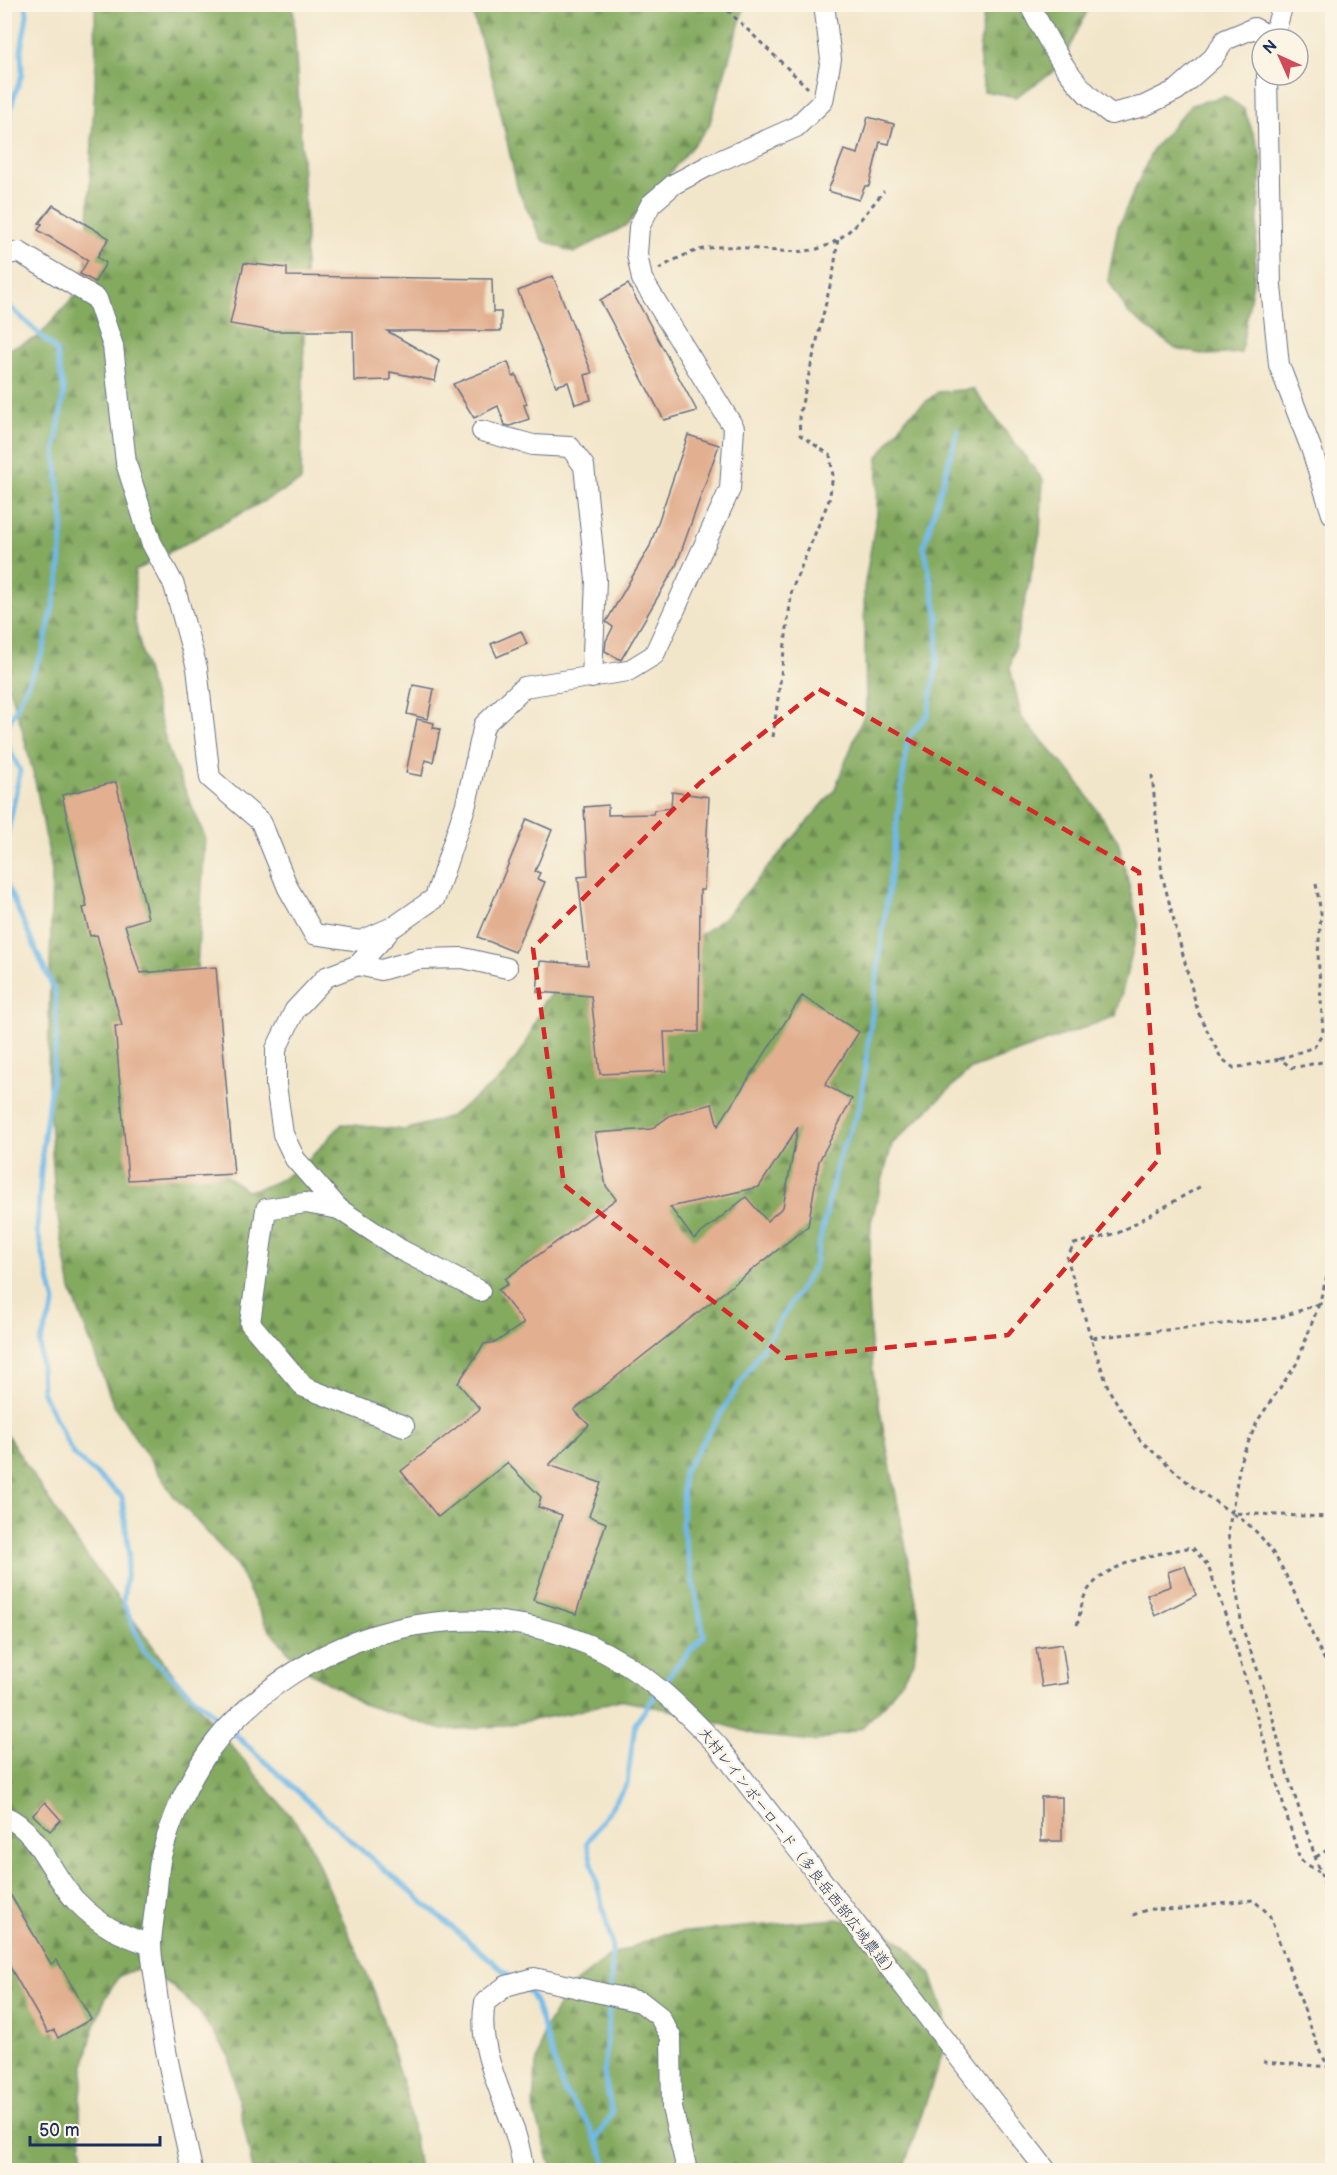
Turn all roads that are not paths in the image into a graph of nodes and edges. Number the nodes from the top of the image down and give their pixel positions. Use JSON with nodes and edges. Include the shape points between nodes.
{"nodes":[{"id":1,"x":824,"y":4,"type":"edge"},
{"id":2,"x":1029,"y":4,"type":"edge"},
{"id":3,"x":1283,"y":4,"type":"edge"},
{"id":4,"x":1276,"y":27,"type":"edge"},
{"id":5,"x":1250,"y":30,"type":"edge"},
{"id":6,"x":1267,"y":87,"type":"edge"},
{"id":7,"x":4,"y":255,"type":"edge"},
{"id":8,"x":483,"y":430,"type":"dead end"},
{"id":9,"x":1332,"y":514,"type":"edge"},
{"id":10,"x":592,"y":678,"type":"junction"},
{"id":11,"x":395,"y":926,"type":"junction"},
{"id":12,"x":358,"y":965,"type":"junction"},
{"id":13,"x":507,"y":968,"type":"dead end"},
{"id":14,"x":339,"y":1209,"type":"junction"},
{"id":15,"x":480,"y":1291,"type":"dead end"},
{"id":16,"x":404,"y":1426,"type":"dead end"},
{"id":17,"x":4,"y":1816,"type":"edge"},
{"id":18,"x":151,"y":1945,"type":"junction"},
{"id":19,"x":192,"y":2170,"type":"edge"},
{"id":20,"x":523,"y":2170,"type":"edge"},
{"id":21,"x":687,"y":2170,"type":"edge"},
{"id":22,"x":1046,"y":2170,"type":"edge"}],
"edges":[{"from":1,"to":10,"type":"street","via":[[831,59],[822,102],[796,127],[674,184],[651,204],[639,227],[642,279],[734,428],[730,489],[654,655],[628,671]]},
{"from":2,"to":5,"type":"street","via":[[1060,62],[1086,96],[1111,114],[1144,106],[1177,90],[1213,58],[1225,40]]},
{"from":3,"to":4,"type":"street"},
{"from":6,"to":9,"type":"street","via":[[1270,286],[1279,365]]},
{"from":7,"to":11,"type":"street","via":[[19,252],[97,299],[113,346],[126,463],[151,542],[174,585],[197,668],[210,778],[261,822],[288,888],[314,934],[361,942]]},
{"from":8,"to":10,"type":"street","via":[[533,445],[570,447],[584,466],[596,580]]},
{"from":10,"to":11,"type":"street","via":[[524,687],[484,725],[466,804],[435,898]]},
{"from":11,"to":12,"type":"street"},
{"from":12,"to":13,"type":"street","via":[[381,970],[419,959],[463,958]]},
{"from":12,"to":14,"type":"street","via":[[326,977],[295,1010],[276,1049],[283,1134],[295,1158]]},
{"from":14,"to":15,"type":"street","via":[[401,1250]]},
{"from":14,"to":16,"type":"street","via":[[305,1203],[266,1209],[250,1323],[304,1387]]},
{"from":17,"to":18,"type":"street","via":[[25,1829],[75,1900],[114,1933]]},
{"from":18,"to":19,"type":"street","name":"大村レインボーロード（多良岳西部広域農道）","via":[[161,2032]]},
{"from":18,"to":22,"type":"street","name":"大村レインボーロード（多良岳西部広域農道）","via":[[160,1859],[174,1815],[194,1774],[233,1722],[282,1680],[338,1647],[394,1628],[456,1619],[536,1628],[589,1645],[644,1676],[718,1746]]},
{"from":20,"to":21,"type":"street","via":[[484,2044],[481,2021],[484,2002],[506,1986],[531,1979],[641,2002],[659,2016],[670,2037],[672,2108]]}]}
